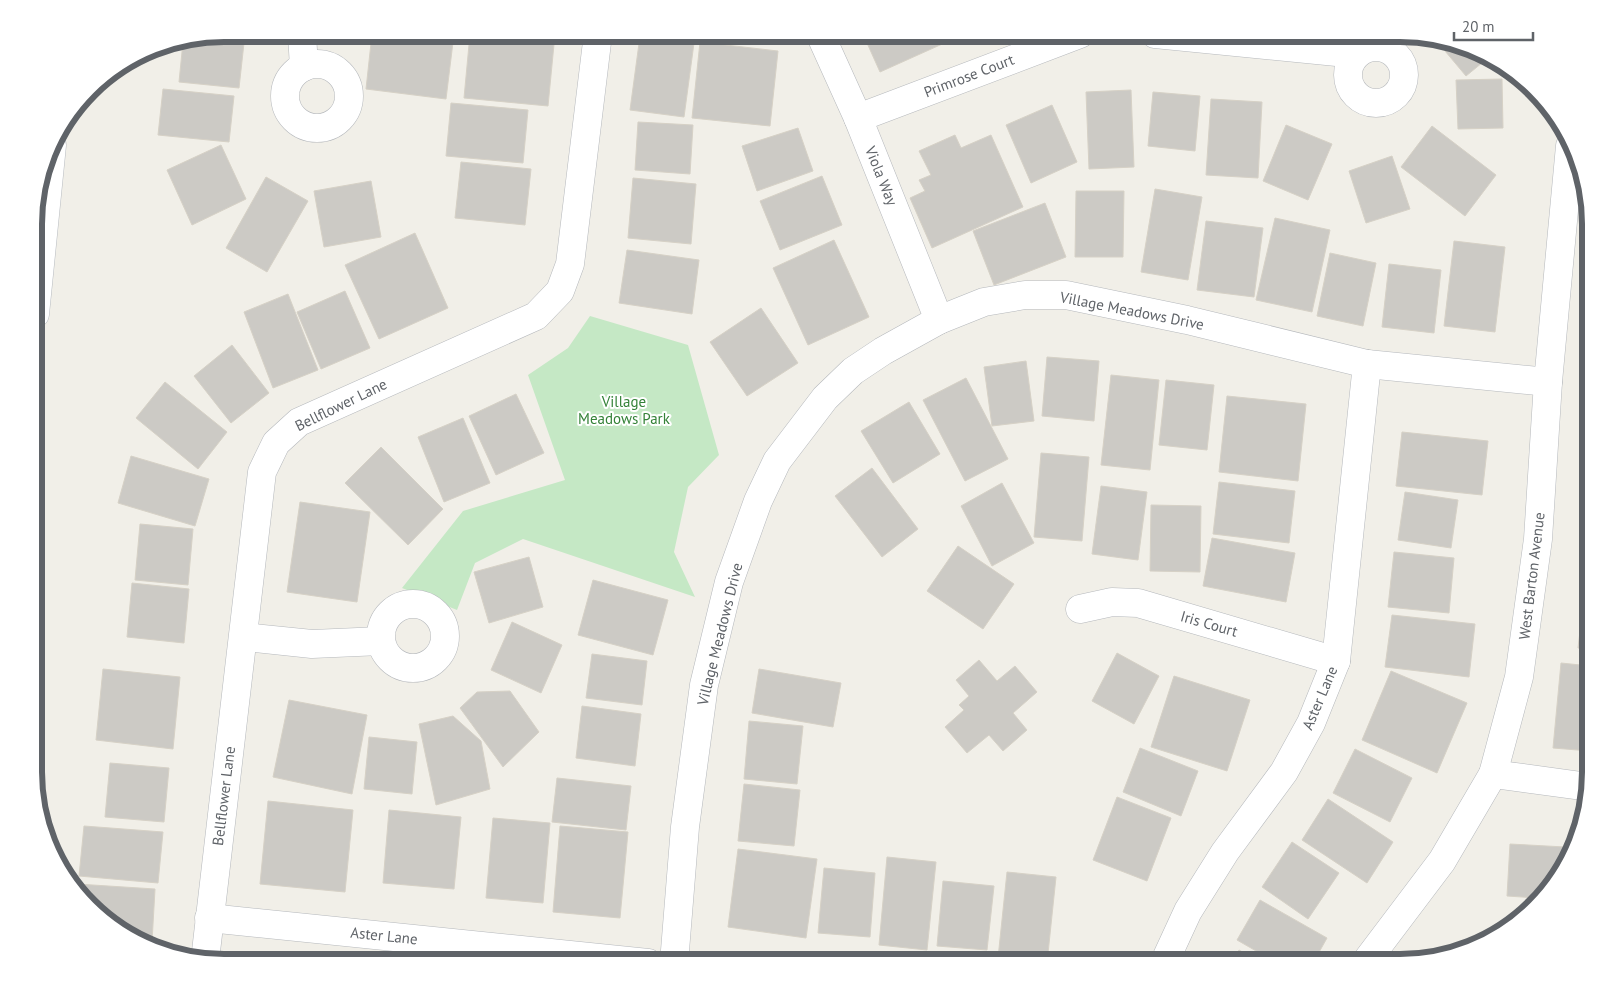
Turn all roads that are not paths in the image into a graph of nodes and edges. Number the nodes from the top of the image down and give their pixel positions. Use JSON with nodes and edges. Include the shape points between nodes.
{"nodes":[{"id":1,"x":302,"y":42,"type":"edge"},
{"id":2,"x":597,"y":42,"type":"edge"},
{"id":3,"x":824,"y":42,"type":"edge"},
{"id":4,"x":1059,"y":42,"type":"edge"},
{"id":5,"x":1235,"y":42,"type":"edge"},
{"id":6,"x":1356,"y":54,"type":"dead end"},
{"id":7,"x":304,"y":67,"type":"dead end"},
{"id":8,"x":858,"y":118,"type":"junction"},
{"id":9,"x":1569,"y":158,"type":"edge"},
{"id":10,"x":49,"y":179,"type":"edge"},
{"id":11,"x":42,"y":245,"type":"edge"},
{"id":12,"x":938,"y":320,"type":"junction"},
{"id":13,"x":1367,"y":364,"type":"junction"},
{"id":14,"x":1548,"y":382,"type":"junction"},
{"id":15,"x":1080,"y":609,"type":"dead end"},
{"id":16,"x":244,"y":636,"type":"junction"},
{"id":17,"x":381,"y":640,"type":"dead end"},
{"id":18,"x":1336,"y":662,"type":"junction"},
{"id":19,"x":1493,"y":774,"type":"junction"},
{"id":20,"x":1581,"y":786,"type":"edge"},
{"id":21,"x":209,"y":918,"type":"junction"},
{"id":22,"x":206,"y":953,"type":"edge"},
{"id":23,"x":570,"y":955,"type":"edge"},
{"id":24,"x":675,"y":955,"type":"edge"},
{"id":25,"x":1168,"y":955,"type":"edge"},
{"id":26,"x":1371,"y":955,"type":"edge"}],
"edges":[{"from":1,"to":7,"type":"street"},
{"from":2,"to":16,"type":"street","name":"Bellflower Lane","via":[[570,264],[560,291],[536,316],[300,422],[276,443],[262,472]]},
{"from":3,"to":8,"type":"street","name":"Viola Way"},
{"from":4,"to":8,"type":"street","name":"Primrose Court"},
{"from":5,"to":6,"type":"street"},
{"from":8,"to":12,"type":"street","name":"Viola Way"},
{"from":9,"to":14,"type":"street","name":"West Barton Avenue"},
{"from":10,"to":11,"type":"street"},
{"from":12,"to":13,"type":"street","name":"Village Meadows Drive","via":[[984,302],[1025,295],[1066,295],[1178,318]]},
{"from":12,"to":24,"type":"street","name":"Village Meadows Drive","via":[[853,371],[825,398],[777,461],[758,501],[729,582],[704,685],[685,827]]},
{"from":13,"to":14,"type":"street","name":"Village Meadows Drive"},
{"from":13,"to":18,"type":"street","name":"Aster Lane"},
{"from":14,"to":19,"type":"street","name":"West Barton Avenue","via":[[1538,539],[1519,677]]},
{"from":15,"to":18,"type":"street","name":"Iris Court","via":[[1112,602],[1138,603]]},
{"from":16,"to":17,"type":"street","via":[[312,644]]},
{"from":16,"to":21,"type":"street","name":"Bellflower Lane"},
{"from":18,"to":25,"type":"street","name":"Aster Lane","via":[[1311,723],[1284,772],[1224,852],[1188,911]]},
{"from":19,"to":20,"type":"street"},
{"from":19,"to":26,"type":"street","name":"West Barton Avenue","via":[[1442,861]]},
{"from":21,"to":22,"type":"street","name":"Bellflower Lane"},
{"from":21,"to":23,"type":"street","name":"Aster Lane"}]}
